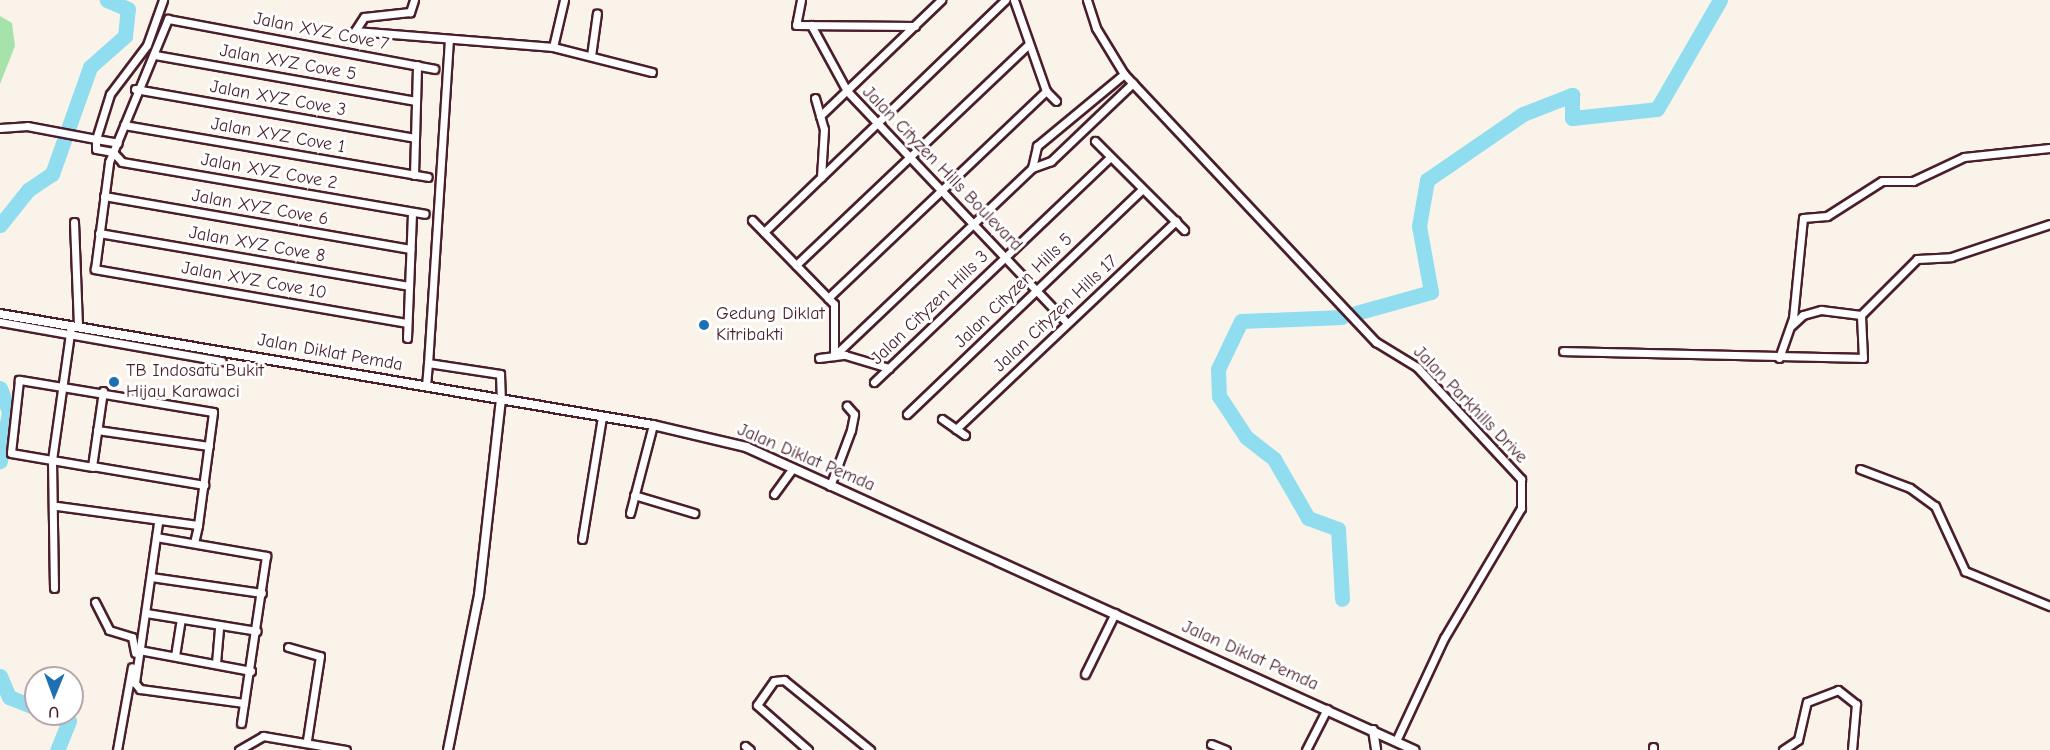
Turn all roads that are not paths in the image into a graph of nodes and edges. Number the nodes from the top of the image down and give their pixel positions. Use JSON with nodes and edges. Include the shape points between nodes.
{"nodes":[{"id":1,"x":163,"y":0,"type":"edge"},
{"id":2,"x":414,"y":0,"type":"edge"},
{"id":3,"x":564,"y":0,"type":"edge"},
{"id":4,"x":801,"y":0,"type":"edge"},
{"id":5,"x":941,"y":0,"type":"edge"},
{"id":6,"x":1005,"y":0,"type":"edge"},
{"id":7,"x":1014,"y":0,"type":"edge"},
{"id":8,"x":1087,"y":0,"type":"edge"},
{"id":9,"x":597,"y":13,"type":"dead end"},
{"id":10,"x":811,"y":25,"type":"junction"},
{"id":11,"x":915,"y":26,"type":"junction"},
{"id":12,"x":449,"y":39,"type":"junction"},
{"id":13,"x":1029,"y":44,"type":"junction"},
{"id":14,"x":553,"y":47,"type":"junction"},
{"id":15,"x":155,"y":55,"type":"junction"},
{"id":16,"x":591,"y":56,"type":"junction"},
{"id":17,"x":417,"y":66,"type":"junction"},
{"id":18,"x":434,"y":69,"type":"dead end"},
{"id":19,"x":652,"y":72,"type":"dead end"},
{"id":20,"x":1124,"y":74,"type":"junction"},
{"id":21,"x":1132,"y":83,"type":"junction"},
{"id":22,"x":135,"y":89,"type":"junction"},
{"id":23,"x":847,"y":91,"type":"junction"},
{"id":24,"x":1046,"y":91,"type":"junction"},
{"id":25,"x":815,"y":98,"type":"dead end"},
{"id":26,"x":416,"y":101,"type":"junction"},
{"id":27,"x":1056,"y":101,"type":"dead end"},
{"id":28,"x":820,"y":116,"type":"junction"},
{"id":29,"x":877,"y":123,"type":"junction"},
{"id":30,"x":124,"y":125,"type":"junction"},
{"id":31,"x":0,"y":128,"type":"edge"},
{"id":32,"x":415,"y":138,"type":"junction"},
{"id":33,"x":96,"y":139,"type":"junction"},
{"id":34,"x":1095,"y":141,"type":"dead end"},
{"id":35,"x":118,"y":143,"type":"junction"},
{"id":36,"x":2050,"y":148,"type":"edge"},
{"id":37,"x":113,"y":152,"type":"junction"},
{"id":38,"x":910,"y":157,"type":"junction"},
{"id":39,"x":1110,"y":158,"type":"junction"},
{"id":40,"x":1032,"y":168,"type":"junction"},
{"id":41,"x":414,"y":175,"type":"junction"},
{"id":42,"x":428,"y":177,"type":"dead end"},
{"id":43,"x":821,"y":177,"type":"junction"},
{"id":44,"x":1141,"y":190,"type":"junction"},
{"id":45,"x":941,"y":191,"type":"junction"},
{"id":46,"x":104,"y":196,"type":"junction"},
{"id":47,"x":412,"y":212,"type":"junction"},
{"id":48,"x":425,"y":214,"type":"dead end"},
{"id":49,"x":752,"y":220,"type":"dead end"},
{"id":50,"x":1176,"y":221,"type":"junction"},
{"id":51,"x":74,"y":222,"type":"dead end"},
{"id":52,"x":973,"y":224,"type":"junction"},
{"id":53,"x":2050,"y":224,"type":"edge"},
{"id":54,"x":1184,"y":230,"type":"dead end"},
{"id":55,"x":764,"y":232,"type":"junction"},
{"id":56,"x":99,"y":233,"type":"junction"},
{"id":57,"x":410,"y":249,"type":"junction"},
{"id":58,"x":1005,"y":258,"type":"junction"},
{"id":59,"x":796,"y":265,"type":"junction"},
{"id":60,"x":409,"y":286,"type":"junction"},
{"id":61,"x":1036,"y":290,"type":"junction"},
{"id":62,"x":828,"y":298,"type":"junction"},
{"id":63,"x":0,"y":314,"type":"edge"},
{"id":64,"x":1861,"y":315,"type":"junction"},
{"id":65,"x":0,"y":322,"type":"edge"},
{"id":66,"x":19,"y":322,"type":"junction"},
{"id":67,"x":408,"y":323,"type":"junction"},
{"id":68,"x":1067,"y":323,"type":"junction"},
{"id":69,"x":74,"y":327,"type":"junction"},
{"id":70,"x":1788,"y":328,"type":"junction"},
{"id":71,"x":69,"y":336,"type":"junction"},
{"id":72,"x":140,"y":338,"type":"junction"},
{"id":73,"x":407,"y":338,"type":"dead end"},
{"id":74,"x":138,"y":347,"type":"junction"},
{"id":75,"x":173,"y":348,"type":"junction"},
{"id":76,"x":1563,"y":351,"type":"dead end"},
{"id":77,"x":834,"y":356,"type":"junction"},
{"id":78,"x":819,"y":358,"type":"dead end"},
{"id":79,"x":1779,"y":358,"type":"junction"},
{"id":80,"x":222,"y":361,"type":"dead end"},
{"id":81,"x":428,"y":363,"type":"junction"},
{"id":82,"x":889,"y":368,"type":"junction"},
{"id":83,"x":874,"y":382,"type":"dead end"},
{"id":84,"x":63,"y":384,"type":"junction"},
{"id":85,"x":426,"y":386,"type":"junction"},
{"id":86,"x":103,"y":391,"type":"junction"},
{"id":87,"x":501,"y":399,"type":"junction"},
{"id":88,"x":847,"y":406,"type":"dead end"},
{"id":89,"x":907,"y":414,"type":"dead end"},
{"id":90,"x":602,"y":417,"type":"junction"},
{"id":91,"x":942,"y":419,"type":"dead end"},
{"id":92,"x":653,"y":425,"type":"junction"},
{"id":93,"x":98,"y":429,"type":"junction"},
{"id":94,"x":956,"y":429,"type":"junction"},
{"id":95,"x":965,"y":435,"type":"dead end"},
{"id":96,"x":209,"y":446,"type":"junction"},
{"id":97,"x":52,"y":460,"type":"junction"},
{"id":98,"x":93,"y":467,"type":"junction"},
{"id":99,"x":793,"y":468,"type":"junction"},
{"id":100,"x":1860,"y":469,"type":"dead end"},
{"id":101,"x":204,"y":485,"type":"junction"},
{"id":102,"x":830,"y":486,"type":"junction"},
{"id":103,"x":774,"y":494,"type":"dead end"},
{"id":104,"x":634,"y":495,"type":"junction"},
{"id":105,"x":57,"y":506,"type":"junction"},
{"id":106,"x":630,"y":513,"type":"dead end"},
{"id":107,"x":694,"y":513,"type":"dead end"},
{"id":108,"x":158,"y":523,"type":"junction"},
{"id":109,"x":198,"y":525,"type":"junction"},
{"id":110,"x":156,"y":537,"type":"junction"},
{"id":111,"x":582,"y":539,"type":"dead end"},
{"id":112,"x":194,"y":543,"type":"junction"},
{"id":113,"x":151,"y":577,"type":"junction"},
{"id":114,"x":54,"y":588,"type":"dead end"},
{"id":115,"x":262,"y":593,"type":"junction"},
{"id":116,"x":95,"y":602,"type":"dead end"},
{"id":117,"x":2050,"y":606,"type":"edge"},
{"id":118,"x":1115,"y":612,"type":"junction"},
{"id":119,"x":146,"y":613,"type":"junction"},
{"id":120,"x":181,"y":619,"type":"junction"},
{"id":121,"x":219,"y":626,"type":"junction"},
{"id":122,"x":257,"y":631,"type":"junction"},
{"id":123,"x":288,"y":647,"type":"dead end"},
{"id":124,"x":139,"y":650,"type":"junction"},
{"id":125,"x":175,"y":657,"type":"junction"},
{"id":126,"x":216,"y":663,"type":"junction"},
{"id":127,"x":251,"y":671,"type":"junction"},
{"id":128,"x":1085,"y":674,"type":"dead end"},
{"id":129,"x":244,"y":704,"type":"junction"},
{"id":130,"x":1327,"y":708,"type":"junction"},
{"id":131,"x":241,"y":723,"type":"dead end"},
{"id":132,"x":1373,"y":730,"type":"junction"},
{"id":133,"x":307,"y":740,"type":"junction"},
{"id":134,"x":1396,"y":741,"type":"junction"},
{"id":135,"x":1211,"y":744,"type":"dead end"},
{"id":136,"x":117,"y":750,"type":"edge"},
{"id":137,"x":239,"y":750,"type":"edge"},
{"id":138,"x":346,"y":750,"type":"edge"},
{"id":139,"x":448,"y":750,"type":"edge"},
{"id":140,"x":808,"y":750,"type":"edge"},
{"id":141,"x":870,"y":750,"type":"edge"},
{"id":142,"x":1227,"y":750,"type":"edge"},
{"id":143,"x":1306,"y":750,"type":"edge"},
{"id":144,"x":1376,"y":750,"type":"edge"},
{"id":145,"x":1414,"y":750,"type":"edge"},
{"id":146,"x":1783,"y":750,"type":"edge"},
{"id":147,"x":1852,"y":750,"type":"edge"}],
"edges":[{"from":1,"to":33,"type":"street","via":[[147,45],[110,94]]},
{"from":2,"to":12,"type":"street","via":[[410,12],[364,17],[355,31]]},
{"from":3,"to":14,"type":"street"},
{"from":4,"to":10,"type":"street","via":[[796,25]]},
{"from":5,"to":11,"type":"street"},
{"from":6,"to":29,"type":"street"},
{"from":7,"to":13,"type":"street"},
{"from":8,"to":20,"type":"street","name":"Jalan Parkhills Drive","via":[[1096,28]]},
{"from":9,"to":16,"type":"street"},
{"from":10,"to":11,"type":"street"},
{"from":10,"to":23,"type":"street","name":"Jalan Cityzen Hills Boulevard"},
{"from":11,"to":23,"type":"street"},
{"from":12,"to":14,"type":"street"},
{"from":12,"to":81,"type":"street"},
{"from":13,"to":24,"type":"street"},
{"from":13,"to":38,"type":"street"},
{"from":14,"to":16,"type":"street"},
{"from":15,"to":17,"type":"street","name":"Jalan XYZ Cove 7","via":[[168,19]]},
{"from":15,"to":22,"type":"street"},
{"from":15,"to":26,"type":"street","name":"Jalan XYZ Cove 5"},
{"from":16,"to":19,"type":"street"},
{"from":17,"to":18,"type":"street","name":"Jalan XYZ Cove 7"},
{"from":17,"to":26,"type":"street"},
{"from":20,"to":21,"type":"street","name":"Jalan Parkhills Drive"},
{"from":20,"to":40,"type":"street","via":[[1037,147]]},
{"from":21,"to":40,"type":"street","via":[[1052,161]]},
{"from":21,"to":134,"type":"street","name":"Jalan Parkhills Drive","via":[[1376,342],[1417,368],[1521,479],[1521,508],[1444,638]]},
{"from":22,"to":30,"type":"street"},
{"from":22,"to":32,"type":"street","name":"Jalan XYZ Cove 3"},
{"from":23,"to":28,"type":"street"},
{"from":23,"to":29,"type":"street","name":"Jalan Cityzen Hills Boulevard"},
{"from":24,"to":27,"type":"street"},
{"from":24,"to":45,"type":"street"},
{"from":25,"to":28,"type":"street"},
{"from":26,"to":32,"type":"street"},
{"from":28,"to":43,"type":"street"},
{"from":29,"to":38,"type":"street","name":"Jalan Cityzen Hills Boulevard"},
{"from":29,"to":43,"type":"street"},
{"from":30,"to":35,"type":"street"},
{"from":30,"to":41,"type":"street","name":"Jalan XYZ Cove 1"},
{"from":31,"to":33,"type":"street"},
{"from":32,"to":41,"type":"street"},
{"from":33,"to":35,"type":"street"},
{"from":33,"to":37,"type":"street","name":"Jalan XYZ Cove 2","via":[[96,149]]},
{"from":34,"to":39,"type":"street"},
{"from":35,"to":37,"type":"street"},
{"from":36,"to":70,"type":"street","via":[[1964,157],[1913,181],[1882,181],[1827,216],[1803,218]]},
{"from":37,"to":46,"type":"street"},
{"from":37,"to":47,"type":"street","name":"Jalan XYZ Cove 2","via":[[122,162]]},
{"from":38,"to":45,"type":"street","name":"Jalan Cityzen Hills Boulevard"},
{"from":38,"to":59,"type":"street"},
{"from":39,"to":44,"type":"street"},
{"from":39,"to":58,"type":"street","name":"Jalan Cityzen Hills 3"},
{"from":40,"to":52,"type":"street"},
{"from":41,"to":42,"type":"street","name":"Jalan XYZ Cove 1"},
{"from":43,"to":55,"type":"street"},
{"from":44,"to":50,"type":"street"},
{"from":44,"to":61,"type":"street","name":"Jalan Cityzen Hills 5"},
{"from":45,"to":52,"type":"street","name":"Jalan Cityzen Hills Boulevard"},
{"from":45,"to":62,"type":"street"},
{"from":46,"to":56,"type":"street"},
{"from":46,"to":57,"type":"street","name":"Jalan XYZ Cove 6"},
{"from":47,"to":48,"type":"street","name":"Jalan XYZ Cove 2"},
{"from":47,"to":57,"type":"street"},
{"from":49,"to":55,"type":"street"},
{"from":50,"to":54,"type":"street"},
{"from":50,"to":68,"type":"street","name":"Jalan Cityzen Hills 17"},
{"from":51,"to":69,"type":"street"},
{"from":52,"to":58,"type":"street","name":"Jalan Cityzen Hills Boulevard"},
{"from":52,"to":77,"type":"street"},
{"from":53,"to":64,"type":"street","via":[[1951,257],[1919,257]]},
{"from":55,"to":59,"type":"street"},
{"from":56,"to":60,"type":"street","name":"Jalan XYZ Cove 8"},
{"from":56,"to":67,"type":"street","name":"Jalan XYZ Cove 10","via":[[95,269]]},
{"from":57,"to":60,"type":"street"},
{"from":58,"to":61,"type":"street","name":"Jalan Cityzen Hills Boulevard"},
{"from":58,"to":82,"type":"street","name":"Jalan Cityzen Hills 3"},
{"from":59,"to":62,"type":"street"},
{"from":60,"to":67,"type":"street"},
{"from":61,"to":68,"type":"street","name":"Jalan Cityzen Hills Boulevard"},
{"from":61,"to":89,"type":"street","name":"Jalan Cityzen Hills 5"},
{"from":62,"to":77,"type":"street","via":[[834,304]]},
{"from":63,"to":66,"type":"street","name":"Jalan Diklat Pemda"},
{"from":64,"to":70,"type":"street","via":[[1821,310],[1803,315]]},
{"from":64,"to":79,"type":"street","via":[[1863,358]]},
{"from":65,"to":66,"type":"street"},
{"from":66,"to":69,"type":"street","name":"Jalan Diklat Pemda"},
{"from":66,"to":71,"type":"street"},
{"from":67,"to":73,"type":"street"},
{"from":68,"to":94,"type":"street","name":"Jalan Cityzen Hills 17"},
{"from":69,"to":71,"type":"street"},
{"from":69,"to":72,"type":"street","name":"Jalan Diklat Pemda"},
{"from":70,"to":79,"type":"street"},
{"from":71,"to":74,"type":"street"},
{"from":71,"to":84,"type":"street"},
{"from":72,"to":74,"type":"street"},
{"from":72,"to":75,"type":"street","name":"Jalan Diklat Pemda"},
{"from":74,"to":75,"type":"street"},
{"from":75,"to":80,"type":"street"},
{"from":75,"to":85,"type":"street","name":"Jalan Diklat Pemda"},
{"from":76,"to":79,"type":"street"},
{"from":77,"to":78,"type":"street"},
{"from":77,"to":82,"type":"street"},
{"from":81,"to":85,"type":"street"},
{"from":81,"to":87,"type":"street","via":[[500,374]]},
{"from":82,"to":83,"type":"street","name":"Jalan Cityzen Hills 3"},
{"from":84,"to":86,"type":"street"},
{"from":84,"to":97,"type":"street"},
{"from":84,"to":97,"type":"street","via":[[17,381],[11,453]]},
{"from":85,"to":87,"type":"street","name":"Jalan Diklat Pemda"},
{"from":86,"to":93,"type":"street"},
{"from":86,"to":96,"type":"street","via":[[211,409]]},
{"from":87,"to":90,"type":"street","name":"Jalan Diklat Pemda"},
{"from":87,"to":139,"type":"street","via":[[480,595]]},
{"from":88,"to":102,"type":"street","via":[[854,414],[851,430]]},
{"from":90,"to":92,"type":"street","name":"Jalan Diklat Pemda"},
{"from":90,"to":111,"type":"street"},
{"from":91,"to":94,"type":"street"},
{"from":92,"to":99,"type":"street","name":"Jalan Diklat Pemda","via":[[746,447]]},
{"from":92,"to":104,"type":"street"},
{"from":93,"to":96,"type":"street"},
{"from":93,"to":98,"type":"street"},
{"from":94,"to":95,"type":"street"},
{"from":96,"to":101,"type":"street"},
{"from":97,"to":98,"type":"street"},
{"from":97,"to":105,"type":"street"},
{"from":98,"to":101,"type":"street"},
{"from":99,"to":102,"type":"street","name":"Jalan Diklat Pemda"},
{"from":99,"to":103,"type":"street"},
{"from":100,"to":117,"type":"street","via":[[1910,488],[1935,506],[1965,571]]},
{"from":101,"to":109,"type":"street"},
{"from":102,"to":118,"type":"street","name":"Jalan Diklat Pemda"},
{"from":104,"to":106,"type":"street"},
{"from":104,"to":107,"type":"street"},
{"from":105,"to":108,"type":"street"},
{"from":105,"to":114,"type":"street"},
{"from":108,"to":109,"type":"street"},
{"from":108,"to":110,"type":"street"},
{"from":109,"to":112,"type":"street"},
{"from":110,"to":112,"type":"street"},
{"from":110,"to":113,"type":"street"},
{"from":112,"to":115,"type":"street","via":[[266,556]]},
{"from":113,"to":115,"type":"street"},
{"from":113,"to":119,"type":"street"},
{"from":115,"to":122,"type":"street"},
{"from":116,"to":136,"type":"street","via":[[103,624],[135,642]]},
{"from":118,"to":128,"type":"street"},
{"from":118,"to":130,"type":"street","name":"Jalan Diklat Pemda"},
{"from":119,"to":120,"type":"street"},
{"from":119,"to":124,"type":"street"},
{"from":120,"to":121,"type":"street"},
{"from":120,"to":125,"type":"street"},
{"from":121,"to":122,"type":"street"},
{"from":121,"to":126,"type":"street"},
{"from":122,"to":127,"type":"street"},
{"from":123,"to":133,"type":"street","via":[[320,656]]},
{"from":124,"to":125,"type":"street"},
{"from":124,"to":129,"type":"street","via":[[134,674],[140,689]]},
{"from":125,"to":126,"type":"street"},
{"from":126,"to":127,"type":"street"},
{"from":127,"to":129,"type":"street"},
{"from":129,"to":131,"type":"street"},
{"from":130,"to":132,"type":"street","name":"Jalan Diklat Pemda"},
{"from":130,"to":143,"type":"street"},
{"from":132,"to":134,"type":"street","name":"Jalan Diklat Pemda"},
{"from":132,"to":144,"type":"street"},
{"from":133,"to":137,"type":"street","via":[[263,736]]},
{"from":133,"to":138,"type":"street"},
{"from":134,"to":145,"type":"street","name":"Jalan Diklat Pemda"},
{"from":135,"to":142,"type":"street"},
{"from":140,"to":141,"type":"street","via":[[757,705],[779,678]]},
{"from":146,"to":147,"type":"street","via":[[1798,740],[1807,702],[1838,690],[1856,704]]}]}
